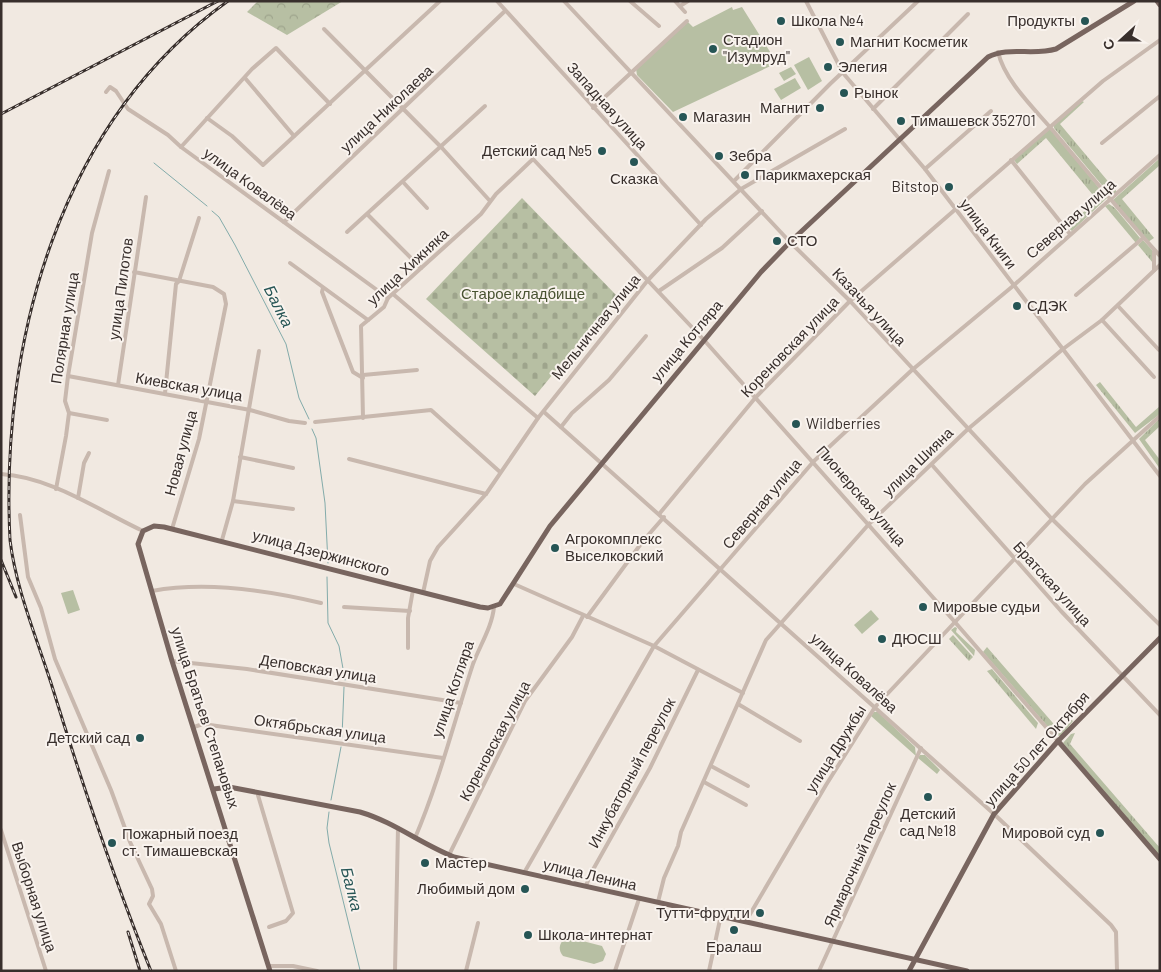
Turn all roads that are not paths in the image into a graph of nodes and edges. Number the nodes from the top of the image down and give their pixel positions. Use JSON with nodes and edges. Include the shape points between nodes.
{"nodes":[{"id":1,"x":440,"y":1,"type":"edge"},
{"id":2,"x":497,"y":1,"type":"edge"},
{"id":3,"x":564,"y":1,"type":"edge"},
{"id":4,"x":630,"y":1,"type":"edge"},
{"id":5,"x":675,"y":1,"type":"edge"},
{"id":6,"x":688,"y":1,"type":"edge"},
{"id":7,"x":806,"y":1,"type":"edge"},
{"id":8,"x":918,"y":1,"type":"edge"},
{"id":9,"x":1134,"y":1,"type":"edge"},
{"id":10,"x":1157,"y":1,"type":"edge"},
{"id":11,"x":1160,"y":5,"type":"edge"},
{"id":12,"x":680,"y":6,"type":"junction"},
{"id":13,"x":505,"y":11,"type":"junction"},
{"id":14,"x":685,"y":12,"type":"dead end"},
{"id":15,"x":968,"y":14,"type":"dead end"},
{"id":16,"x":687,"y":21,"type":"dead end"},
{"id":17,"x":659,"y":26,"type":"dead end"},
{"id":18,"x":324,"y":29,"type":"dead end"},
{"id":19,"x":1160,"y":40,"type":"edge"},
{"id":20,"x":998,"y":52,"type":"junction"},
{"id":21,"x":364,"y":70,"type":"junction"},
{"id":22,"x":632,"y":72,"type":"junction"},
{"id":23,"x":843,"y":73,"type":"junction"},
{"id":24,"x":245,"y":78,"type":"junction"},
{"id":25,"x":106,"y":92,"type":"dead end"},
{"id":26,"x":1160,"y":96,"type":"edge"},
{"id":27,"x":330,"y":104,"type":"junction"},
{"id":28,"x":485,"y":106,"type":"dead end"},
{"id":29,"x":594,"y":108,"type":"junction"},
{"id":30,"x":402,"y":109,"type":"junction"},
{"id":31,"x":873,"y":110,"type":"junction"},
{"id":32,"x":991,"y":112,"type":"dead end"},
{"id":33,"x":207,"y":118,"type":"junction"},
{"id":34,"x":1050,"y":126,"type":"junction"},
{"id":35,"x":845,"y":129,"type":"dead end"},
{"id":36,"x":294,"y":136,"type":"junction"},
{"id":37,"x":899,"y":138,"type":"junction"},
{"id":38,"x":1102,"y":143,"type":"dead end"},
{"id":39,"x":181,"y":147,"type":"junction"},
{"id":40,"x":442,"y":148,"type":"junction"},
{"id":41,"x":1160,"y":155,"type":"edge"},
{"id":42,"x":533,"y":159,"type":"joint"},
{"id":43,"x":1011,"y":160,"type":"junction"},
{"id":44,"x":925,"y":169,"type":"junction"},
{"id":45,"x":109,"y":171,"type":"dead end"},
{"id":46,"x":734,"y":181,"type":"junction"},
{"id":47,"x":403,"y":182,"type":"junction"},
{"id":48,"x":741,"y":189,"type":"junction"},
{"id":49,"x":146,"y":197,"type":"dead end"},
{"id":50,"x":1110,"y":200,"type":"junction"},
{"id":51,"x":490,"y":201,"type":"junction"},
{"id":52,"x":427,"y":208,"type":"dead end"},
{"id":53,"x":955,"y":209,"type":"junction"},
{"id":54,"x":762,"y":211,"type":"junction"},
{"id":55,"x":368,"y":216,"type":"junction"},
{"id":56,"x":199,"y":218,"type":"dead end"},
{"id":57,"x":284,"y":222,"type":"junction"},
{"id":58,"x":701,"y":225,"type":"junction"},
{"id":59,"x":347,"y":232,"type":"dead end"},
{"id":60,"x":1070,"y":234,"type":"junction"},
{"id":61,"x":1143,"y":238,"type":"junction"},
{"id":62,"x":790,"y":242,"type":"junction"},
{"id":63,"x":1154,"y":250,"type":"junction"},
{"id":64,"x":1160,"y":256,"type":"edge"},
{"id":65,"x":290,"y":263,"type":"dead end"},
{"id":66,"x":1160,"y":265,"type":"edge"},
{"id":67,"x":421,"y":268,"type":"junction"},
{"id":68,"x":1154,"y":270,"type":"junction"},
{"id":69,"x":134,"y":272,"type":"junction"},
{"id":70,"x":648,"y":280,"type":"junction"},
{"id":71,"x":179,"y":281,"type":"junction"},
{"id":72,"x":1013,"y":286,"type":"junction"},
{"id":73,"x":323,"y":288,"type":"junction"},
{"id":74,"x":659,"y":291,"type":"junction"},
{"id":75,"x":393,"y":294,"type":"junction"},
{"id":76,"x":1076,"y":296,"type":"dead end"},
{"id":77,"x":388,"y":298,"type":"junction"},
{"id":78,"x":850,"y":302,"type":"junction"},
{"id":79,"x":1118,"y":306,"type":"junction"},
{"id":80,"x":368,"y":320,"type":"junction"},
{"id":81,"x":1102,"y":320,"type":"junction"},
{"id":82,"x":646,"y":336,"type":"dead end"},
{"id":83,"x":704,"y":340,"type":"junction"},
{"id":84,"x":1063,"y":349,"type":"junction"},
{"id":85,"x":1158,"y":350,"type":"dead end"},
{"id":86,"x":258,"y":351,"type":"dead end"},
{"id":87,"x":417,"y":370,"type":"dead end"},
{"id":88,"x":912,"y":370,"type":"junction"},
{"id":89,"x":68,"y":376,"type":"junction"},
{"id":90,"x":363,"y":377,"type":"junction"},
{"id":91,"x":1154,"y":377,"type":"dead end"},
{"id":92,"x":118,"y":385,"type":"junction"},
{"id":93,"x":165,"y":393,"type":"junction"},
{"id":94,"x":756,"y":397,"type":"junction"},
{"id":95,"x":206,"y":401,"type":"junction"},
{"id":96,"x":250,"y":410,"type":"junction"},
{"id":97,"x":69,"y":412,"type":"junction"},
{"id":98,"x":544,"y":412,"type":"junction"},
{"id":99,"x":1160,"y":416,"type":"edge"},
{"id":100,"x":363,"y":418,"type":"junction"},
{"id":101,"x":538,"y":418,"type":"junction"},
{"id":102,"x":107,"y":420,"type":"dead end"},
{"id":103,"x":315,"y":422,"type":"dead end"},
{"id":104,"x":305,"y":423,"type":"dead end"},
{"id":105,"x":561,"y":427,"type":"junction"},
{"id":106,"x":968,"y":429,"type":"junction"},
{"id":107,"x":1134,"y":441,"type":"junction"},
{"id":108,"x":89,"y":453,"type":"dead end"},
{"id":109,"x":240,"y":457,"type":"junction"},
{"id":110,"x":349,"y":458,"type":"dead end"},
{"id":111,"x":814,"y":461,"type":"junction"},
{"id":112,"x":601,"y":462,"type":"junction"},
{"id":113,"x":932,"y":465,"type":"junction"},
{"id":114,"x":293,"y":468,"type":"dead end"},
{"id":115,"x":500,"y":472,"type":"junction"},
{"id":116,"x":1,"y":474,"type":"edge"},
{"id":117,"x":1160,"y":476,"type":"edge"},
{"id":118,"x":56,"y":489,"type":"junction"},
{"id":119,"x":486,"y":494,"type":"junction"},
{"id":120,"x":78,"y":498,"type":"junction"},
{"id":121,"x":232,"y":500,"type":"junction"},
{"id":122,"x":293,"y":509,"type":"dead end"},
{"id":123,"x":660,"y":513,"type":"junction"},
{"id":124,"x":20,"y":515,"type":"dead end"},
{"id":125,"x":664,"y":517,"type":"junction"},
{"id":126,"x":1052,"y":519,"type":"junction"},
{"id":127,"x":869,"y":524,"type":"junction"},
{"id":128,"x":172,"y":528,"type":"junction"},
{"id":129,"x":143,"y":531,"type":"junction"},
{"id":130,"x":222,"y":540,"type":"junction"},
{"id":131,"x":1014,"y":559,"type":"junction"},
{"id":132,"x":722,"y":569,"type":"junction"},
{"id":133,"x":514,"y":584,"type":"junction"},
{"id":134,"x":413,"y":590,"type":"junction"},
{"id":135,"x":152,"y":591,"type":"junction"},
{"id":136,"x":423,"y":593,"type":"junction"},
{"id":137,"x":321,"y":603,"type":"dead end"},
{"id":138,"x":344,"y":607,"type":"dead end"},
{"id":139,"x":494,"y":607,"type":"junction"},
{"id":140,"x":410,"y":611,"type":"junction"},
{"id":141,"x":585,"y":616,"type":"junction"},
{"id":142,"x":954,"y":621,"type":"junction"},
{"id":143,"x":781,"y":623,"type":"junction"},
{"id":144,"x":1160,"y":625,"type":"edge"},
{"id":145,"x":1160,"y":638,"type":"edge"},
{"id":146,"x":654,"y":646,"type":"junction"},
{"id":147,"x":408,"y":648,"type":"dead end"},
{"id":148,"x":172,"y":660,"type":"junction"},
{"id":149,"x":698,"y":670,"type":"junction"},
{"id":150,"x":1121,"y":676,"type":"junction"},
{"id":151,"x":743,"y":693,"type":"junction"},
{"id":152,"x":461,"y":703,"type":"junction"},
{"id":153,"x":738,"y":704,"type":"junction"},
{"id":154,"x":875,"y":707,"type":"junction"},
{"id":155,"x":1160,"y":715,"type":"edge"},
{"id":156,"x":194,"y":727,"type":"junction"},
{"id":157,"x":800,"y":741,"type":"dead end"},
{"id":158,"x":1058,"y":742,"type":"junction"},
{"id":159,"x":921,"y":748,"type":"junction"},
{"id":160,"x":443,"y":758,"type":"junction"},
{"id":161,"x":711,"y":766,"type":"junction"},
{"id":162,"x":704,"y":782,"type":"junction"},
{"id":163,"x":748,"y":786,"type":"dead end"},
{"id":164,"x":214,"y":790,"type":"junction"},
{"id":165,"x":257,"y":792,"type":"junction"},
{"id":166,"x":746,"y":805,"type":"dead end"},
{"id":167,"x":994,"y":814,"type":"junction"},
{"id":168,"x":398,"y":828,"type":"junction"},
{"id":169,"x":1,"y":830,"type":"edge"},
{"id":170,"x":415,"y":839,"type":"junction"},
{"id":171,"x":449,"y":855,"type":"junction"},
{"id":172,"x":1160,"y":859,"type":"edge"},
{"id":173,"x":524,"y":873,"type":"junction"},
{"id":174,"x":586,"y":886,"type":"junction"},
{"id":175,"x":639,"y":899,"type":"junction"},
{"id":176,"x":658,"y":902,"type":"junction"},
{"id":177,"x":721,"y":915,"type":"junction"},
{"id":178,"x":746,"y":921,"type":"junction"},
{"id":179,"x":478,"y":923,"type":"dead end"},
{"id":180,"x":269,"y":927,"type":"dead end"},
{"id":181,"x":834,"y":940,"type":"junction"},
{"id":182,"x":914,"y":958,"type":"junction"},
{"id":183,"x":270,"y":968,"type":"edge"},
{"id":184,"x":46,"y":971,"type":"edge"},
{"id":185,"x":176,"y":971,"type":"edge"},
{"id":186,"x":317,"y":971,"type":"edge"},
{"id":187,"x":395,"y":971,"type":"edge"},
{"id":188,"x":466,"y":971,"type":"edge"},
{"id":189,"x":615,"y":971,"type":"edge"},
{"id":190,"x":709,"y":971,"type":"edge"},
{"id":191,"x":819,"y":971,"type":"edge"},
{"id":192,"x":909,"y":971,"type":"edge"},
{"id":193,"x":967,"y":971,"type":"edge"},
{"id":194,"x":1117,"y":971,"type":"edge"}],
"edges":[{"from":1,"to":21,"type":"street"},
{"from":2,"to":13,"type":"street","name":"Западная улица"},
{"from":3,"to":22,"type":"street","name":"Казачья улица"},
{"from":4,"to":17,"type":"street"},
{"from":5,"to":12,"type":"street"},
{"from":6,"to":12,"type":"street"},
{"from":7,"to":23,"type":"street","name":"улица Книги"},
{"from":8,"to":23,"type":"street"},
{"from":9,"to":20,"type":"main road","via":[[1056,49]]},
{"from":10,"to":11,"type":"main road"},
{"from":12,"to":14,"type":"street"},
{"from":13,"to":29,"type":"street","name":"Западная улица"},
{"from":13,"to":30,"type":"street","name":"улица Николаева"},
{"from":15,"to":31,"type":"street"},
{"from":16,"to":22,"type":"street"},
{"from":18,"to":21,"type":"street"},
{"from":19,"to":34,"type":"street","name":"Кореновская улица","via":[[1103,81]]},
{"from":20,"to":34,"type":"street","via":[[1000,62],[1015,85]]},
{"from":20,"to":37,"type":"main road","name":"улица Котляра","via":[[978,65]]},
{"from":21,"to":27,"type":"street"},
{"from":21,"to":30,"type":"street"},
{"from":22,"to":29,"type":"street"},
{"from":22,"to":46,"type":"street","name":"Казачья улица"},
{"from":23,"to":31,"type":"street","name":"улица Книги"},
{"from":23,"to":46,"type":"street"},
{"from":24,"to":27,"type":"street","via":[[266,54],[276,48]]},
{"from":24,"to":33,"type":"street"},
{"from":24,"to":36,"type":"street"},
{"from":25,"to":39,"type":"street","name":"улица Ковалёва","via":[[110,87],[116,91],[128,109]]},
{"from":26,"to":38,"type":"street"},
{"from":27,"to":36,"type":"street"},
{"from":28,"to":40,"type":"street"},
{"from":29,"to":58,"type":"street","name":"Западная улица"},
{"from":30,"to":40,"type":"street"},
{"from":30,"to":57,"type":"street","name":"улица Николаева"},
{"from":31,"to":37,"type":"street","name":"улица Книги"},
{"from":32,"to":44,"type":"street"},
{"from":33,"to":36,"type":"street","via":[[263,165]]},
{"from":33,"to":39,"type":"street"},
{"from":34,"to":43,"type":"street","name":"Кореновская улица"},
{"from":34,"to":50,"type":"street"},
{"from":35,"to":48,"type":"street","name":"Мельничная улица"},
{"from":37,"to":44,"type":"street","name":"улица Книги"},
{"from":37,"to":62,"type":"main road","name":"улица Котляра"},
{"from":39,"to":57,"type":"street","name":"улица Ковалёва"},
{"from":40,"to":47,"type":"street"},
{"from":40,"to":51,"type":"street"},
{"from":41,"to":50,"type":"street","name":"Северная улица"},
{"from":42,"to":51,"type":"street","name":"улица Хижняка"},
{"from":42,"to":70,"type":"street","name":"Пионерская улица"},
{"from":43,"to":53,"type":"street","name":"Кореновская улица"},
{"from":43,"to":60,"type":"street"},
{"from":44,"to":53,"type":"street","name":"улица Книги"},
{"from":45,"to":89,"type":"street","name":"Полярная улица","via":[[92,233]]},
{"from":46,"to":48,"type":"street","name":"Казачья улица"},
{"from":47,"to":52,"type":"street"},
{"from":47,"to":55,"type":"street"},
{"from":48,"to":54,"type":"street","name":"Казачья улица"},
{"from":48,"to":58,"type":"street","name":"Мельничная улица"},
{"from":49,"to":69,"type":"street","name":"улица Пилотов"},
{"from":50,"to":60,"type":"street","name":"Северная улица"},
{"from":50,"to":61,"type":"street"},
{"from":51,"to":67,"type":"street","name":"улица Хижняка","via":[[482,214]]},
{"from":53,"to":72,"type":"street","name":"улица Книги"},
{"from":53,"to":78,"type":"street","name":"Кореновская улица"},
{"from":54,"to":62,"type":"street","name":"Казачья улица"},
{"from":54,"to":74,"type":"street","via":[[722,248]]},
{"from":55,"to":59,"type":"street"},
{"from":55,"to":67,"type":"street"},
{"from":56,"to":71,"type":"street"},
{"from":57,"to":77,"type":"street","name":"улица Ковалёва"},
{"from":58,"to":70,"type":"street","name":"Мельничная улица"},
{"from":60,"to":72,"type":"street","name":"Северная улица"},
{"from":61,"to":63,"type":"street"},
{"from":61,"to":76,"type":"street"},
{"from":62,"to":78,"type":"street","name":"Казачья улица"},
{"from":62,"to":83,"type":"main road","name":"улица Котляра"},
{"from":63,"to":64,"type":"street"},
{"from":63,"to":68,"type":"street"},
{"from":65,"to":73,"type":"street"},
{"from":66,"to":68,"type":"street","name":"улица Шияна"},
{"from":67,"to":75,"type":"street","name":"улица Хижняка"},
{"from":68,"to":79,"type":"street","name":"улица Шияна"},
{"from":69,"to":71,"type":"street"},
{"from":69,"to":92,"type":"street","name":"улица Пилотов"},
{"from":70,"to":74,"type":"street","name":"Пионерская улица"},
{"from":70,"to":98,"type":"street","name":"Мельничная улица"},
{"from":71,"to":93,"type":"street","via":[[176,284]]},
{"from":71,"to":95,"type":"street","name":"Новая улица","via":[[213,287],[224,294],[226,304]]},
{"from":72,"to":84,"type":"street","name":"улица Книги"},
{"from":72,"to":88,"type":"street","name":"Северная улица"},
{"from":73,"to":80,"type":"street"},
{"from":73,"to":90,"type":"street","via":[[352,372]]},
{"from":74,"to":83,"type":"street","name":"Пионерская улица"},
{"from":75,"to":77,"type":"street","name":"улица Хижняка"},
{"from":75,"to":101,"type":"street"},
{"from":77,"to":80,"type":"street","name":"улица Хижняка","via":[[384,307]]},
{"from":78,"to":88,"type":"street","name":"Казачья улица"},
{"from":78,"to":94,"type":"street","name":"Кореновская улица"},
{"from":79,"to":81,"type":"street","name":"улица Шияна"},
{"from":79,"to":85,"type":"street"},
{"from":80,"to":90,"type":"street","name":"улица Хижняка","via":[[361,326]]},
{"from":81,"to":84,"type":"street","name":"улица Шияна"},
{"from":81,"to":91,"type":"street"},
{"from":82,"to":105,"type":"street","via":[[609,380]]},
{"from":83,"to":94,"type":"street","name":"Пионерская улица"},
{"from":83,"to":112,"type":"main road","name":"улица Котляра"},
{"from":84,"to":106,"type":"street","name":"улица Шияна"},
{"from":84,"to":107,"type":"street","name":"улица Книги"},
{"from":86,"to":96,"type":"street"},
{"from":87,"to":90,"type":"street"},
{"from":88,"to":106,"type":"street","name":"Казачья улица"},
{"from":88,"to":111,"type":"street","name":"Северная улица"},
{"from":89,"to":92,"type":"street","name":"Киевская улица"},
{"from":89,"to":97,"type":"street","name":"Полярная улица","via":[[65,401]]},
{"from":90,"to":100,"type":"street","name":"улица Хижняка"},
{"from":92,"to":93,"type":"street","name":"Киевская улица"},
{"from":93,"to":95,"type":"street","name":"Киевская улица"},
{"from":94,"to":111,"type":"street","name":"Пионерская улица"},
{"from":94,"to":123,"type":"street","name":"Кореновская улица"},
{"from":95,"to":96,"type":"street","name":"Киевская улица"},
{"from":95,"to":128,"type":"street","name":"Новая улица"},
{"from":96,"to":104,"type":"street","name":"Киевская улица"},
{"from":96,"to":109,"type":"street"},
{"from":97,"to":102,"type":"street"},
{"from":97,"to":118,"type":"street","name":"Полярная улица"},
{"from":98,"to":101,"type":"street","name":"Мельничная улица"},
{"from":98,"to":105,"type":"street","name":"улица Ковалёва"},
{"from":99,"to":107,"type":"street","name":"улица Дружбы"},
{"from":100,"to":103,"type":"street"},
{"from":100,"to":115,"type":"street","via":[[431,410]]},
{"from":101,"to":115,"type":"street","name":"Мельничная улица"},
{"from":105,"to":112,"type":"street","name":"улица Ковалёва"},
{"from":106,"to":113,"type":"street","name":"улица Шияна"},
{"from":106,"to":126,"type":"street","name":"Казачья улица"},
{"from":107,"to":117,"type":"street","name":"улица Книги"},
{"from":107,"to":126,"type":"street","name":"улица Дружбы","via":[[1085,484]]},
{"from":108,"to":120,"type":"street","via":[[84,462]]},
{"from":109,"to":114,"type":"street"},
{"from":109,"to":121,"type":"street"},
{"from":110,"to":119,"type":"street"},
{"from":111,"to":127,"type":"street","name":"Пионерская улица"},
{"from":111,"to":132,"type":"street","name":"Северная улица"},
{"from":112,"to":123,"type":"street","name":"улица Ковалёва"},
{"from":112,"to":133,"type":"main road","name":"улица Котляра","via":[[550,526]]},
{"from":113,"to":127,"type":"street","name":"улица Шияна"},
{"from":113,"to":131,"type":"street","name":"Братская улица"},
{"from":115,"to":119,"type":"street","name":"Мельничная улица"},
{"from":116,"to":118,"type":"street","via":[[16,474]]},
{"from":118,"to":120,"type":"street"},
{"from":119,"to":136,"type":"street","name":"Мельничная улица","via":[[438,547],[430,560]]},
{"from":120,"to":129,"type":"street"},
{"from":121,"to":122,"type":"street"},
{"from":121,"to":130,"type":"street"},
{"from":123,"to":125,"type":"street","name":"улица Ковалёва"},
{"from":124,"to":185,"type":"street","via":[[28,577],[41,608],[55,659],[152,889],[149,904],[161,924]]},
{"from":125,"to":132,"type":"street","name":"улица Ковалёва"},
{"from":125,"to":141,"type":"street","name":"Кореновская улица"},
{"from":126,"to":131,"type":"street","name":"улица Дружбы"},
{"from":126,"to":144,"type":"street","name":"Казачья улица"},
{"from":127,"to":142,"type":"street","name":"Пионерская улица"},
{"from":127,"to":143,"type":"street","name":"улица Шияна"},
{"from":128,"to":129,"type":"main road","name":"улица Дзержинского","via":[[154,526]]},
{"from":128,"to":130,"type":"main road","name":"улица Дзержинского"},
{"from":129,"to":135,"type":"main road","name":"улица Братьев Степановых","via":[[138,544]]},
{"from":130,"to":134,"type":"main road","name":"улица Дзержинского"},
{"from":131,"to":142,"type":"street","name":"улица Дружбы"},
{"from":131,"to":150,"type":"street","name":"Братская улица"},
{"from":132,"to":143,"type":"street","name":"улица Ковалёва"},
{"from":132,"to":146,"type":"street","name":"Северная улица"},
{"from":133,"to":139,"type":"main road","name":"улица Котляра","via":[[505,599]]},
{"from":133,"to":141,"type":"street"},
{"from":134,"to":136,"type":"main road","name":"улица Дзержинского"},
{"from":134,"to":140,"type":"street"},
{"from":135,"to":137,"type":"street","via":[[170,588],[254,590]]},
{"from":135,"to":148,"type":"main road","name":"улица Братьев Степановых"},
{"from":136,"to":139,"type":"main road","name":"улица Дзержинского","via":[[480,607]]},
{"from":138,"to":140,"type":"street"},
{"from":139,"to":152,"type":"street","name":"улица Котляра","via":[[493,618],[476,654]]},
{"from":140,"to":147,"type":"street"},
{"from":141,"to":146,"type":"street"},
{"from":141,"to":171,"type":"street","name":"Кореновская улица","via":[[524,701]]},
{"from":142,"to":154,"type":"street","name":"улица Дружбы"},
{"from":142,"to":158,"type":"street","name":"Пионерская улица"},
{"from":143,"to":151,"type":"street","name":"улица Шияна","via":[[766,640]]},
{"from":143,"to":154,"type":"street","name":"улица Ковалёва"},
{"from":145,"to":150,"type":"main road","name":"улица 50 лет Октября"},
{"from":146,"to":149,"type":"street"},
{"from":146,"to":173,"type":"street","name":"Северная улица"},
{"from":148,"to":152,"type":"street","name":"Деповская улица"},
{"from":148,"to":156,"type":"main road","name":"улица Братьев Степановых"},
{"from":149,"to":151,"type":"street"},
{"from":149,"to":174,"type":"street","name":"Инкубаторный переулок","via":[[678,715]]},
{"from":150,"to":155,"type":"street","name":"Братская улица"},
{"from":150,"to":158,"type":"main road","name":"улица 50 лет Октября"},
{"from":151,"to":153,"type":"street","name":"улица Шияна"},
{"from":152,"to":160,"type":"street","name":"улица Котляра"},
{"from":153,"to":157,"type":"street"},
{"from":153,"to":161,"type":"street","name":"улица Шияна"},
{"from":154,"to":159,"type":"street","name":"улица Ковалёва"},
{"from":154,"to":178,"type":"street","name":"улица Дружбы"},
{"from":156,"to":160,"type":"street","name":"Октябрьская улица","via":[[203,724]]},
{"from":156,"to":164,"type":"main road","name":"улица Братьев Степановых"},
{"from":158,"to":167,"type":"main road","name":"улица 50 лет Октября"},
{"from":158,"to":172,"type":"main road","name":"Пионерская улица"},
{"from":159,"to":167,"type":"street","name":"улица Ковалёва"},
{"from":159,"to":181,"type":"street","name":"Ярмарочный переулок"},
{"from":160,"to":170,"type":"street","name":"улица Котляра"},
{"from":161,"to":162,"type":"street","name":"улица Шияна"},
{"from":161,"to":163,"type":"street"},
{"from":162,"to":166,"type":"street"},
{"from":162,"to":176,"type":"street","name":"улица Шияна","via":[[670,862]]},
{"from":164,"to":165,"type":"main road","name":"улица Ленина","via":[[222,787]]},
{"from":164,"to":183,"type":"main road","name":"улица Братьев Степановых"},
{"from":165,"to":168,"type":"main road","name":"улица Ленина","via":[[360,812],[381,818]]},
{"from":165,"to":180,"type":"street","via":[[293,913],[286,922]]},
{"from":167,"to":182,"type":"main road","name":"улица 50 лет Октября"},
{"from":167,"to":194,"type":"street","name":"улица Ковалёва","via":[[1111,925],[1116,932]]},
{"from":168,"to":170,"type":"main road","name":"улица Ленина"},
{"from":168,"to":187,"type":"street"},
{"from":169,"to":184,"type":"street","name":"Выборная улица"},
{"from":170,"to":171,"type":"main road","name":"улица Ленина"},
{"from":171,"to":173,"type":"main road","name":"улица Ленина"},
{"from":173,"to":174,"type":"main road","name":"улица Ленина"},
{"from":174,"to":175,"type":"main road","name":"улица Ленина"},
{"from":175,"to":176,"type":"main road","name":"улица Ленина"},
{"from":175,"to":189,"type":"street"},
{"from":176,"to":177,"type":"main road","name":"улица Ленина"},
{"from":177,"to":178,"type":"main road","name":"улица Ленина"},
{"from":177,"to":190,"type":"street"},
{"from":178,"to":181,"type":"main road","name":"улица Ленина"},
{"from":179,"to":188,"type":"street"},
{"from":181,"to":182,"type":"main road","name":"улица Ленина"},
{"from":181,"to":191,"type":"street","name":"Ярмарочный переулок"},
{"from":182,"to":192,"type":"main road","name":"улица 50 лет Октября"},
{"from":182,"to":193,"type":"main road","name":"улица Ленина"},
{"from":183,"to":186,"type":"street","via":[[293,966]]}]}
